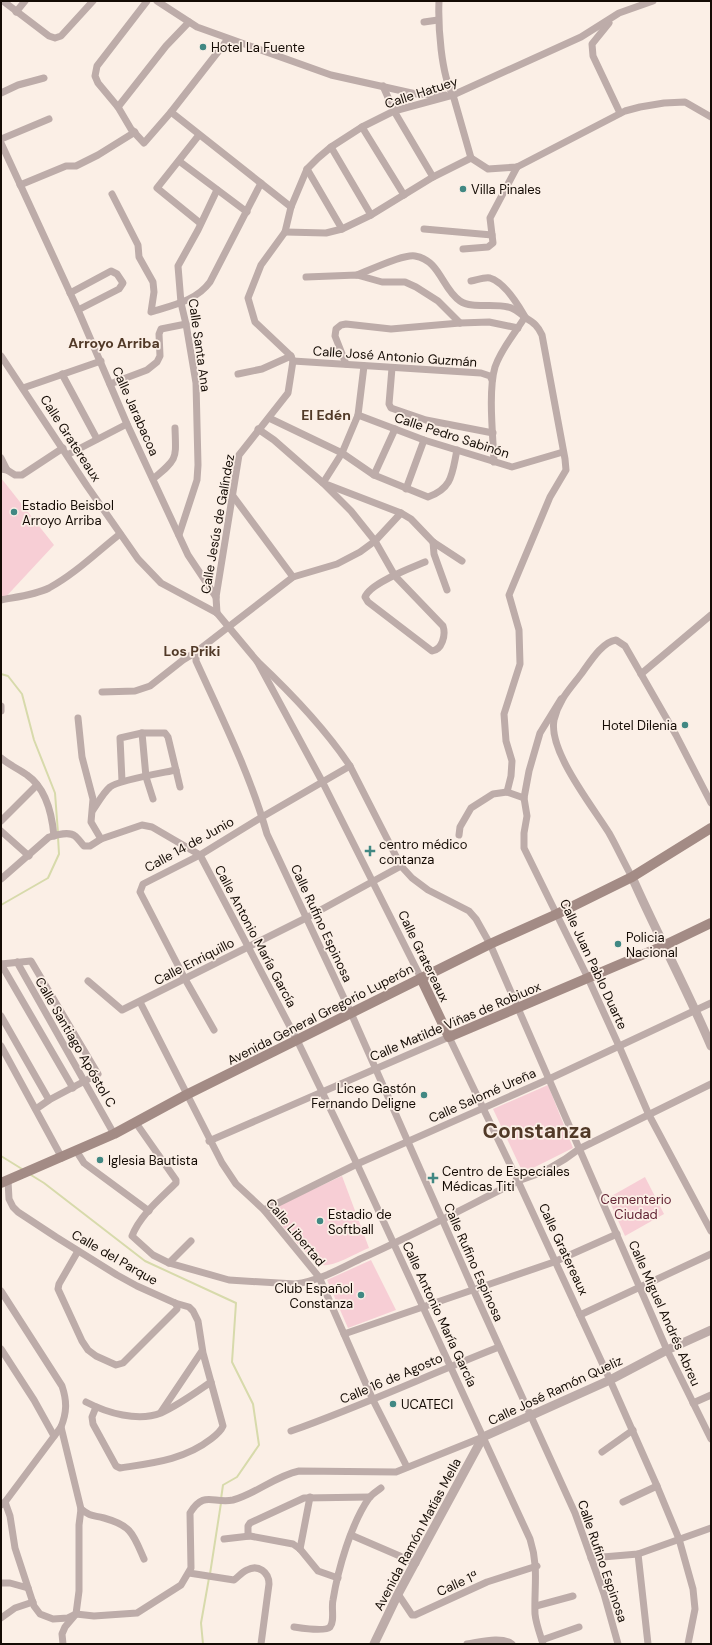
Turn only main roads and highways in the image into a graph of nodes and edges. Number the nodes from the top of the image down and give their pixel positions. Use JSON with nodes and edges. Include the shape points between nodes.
{"nodes":[{"id":1,"x":711,"y":828,"type":"edge"},
{"id":2,"x":711,"y":923,"type":"edge"},
{"id":3,"x":421,"y":978,"type":"junction"},
{"id":4,"x":449,"y":1037,"type":"joint"},
{"id":5,"x":4,"y":1182,"type":"edge"}],
"edges":[{"from":1,"to":3,"type":"main road","name":"Avenida General Gregorio Luperón","via":[[632,877]]},
{"from":2,"to":4,"type":"main road","name":"Calle Matilde Viñas de Robiuox"},
{"from":3,"to":4,"type":"main road","name":"Calle Gratereaux"},
{"from":3,"to":5,"type":"main road","name":"Avenida General Gregorio Luperón","via":[[186,1095],[114,1134]]}]}
